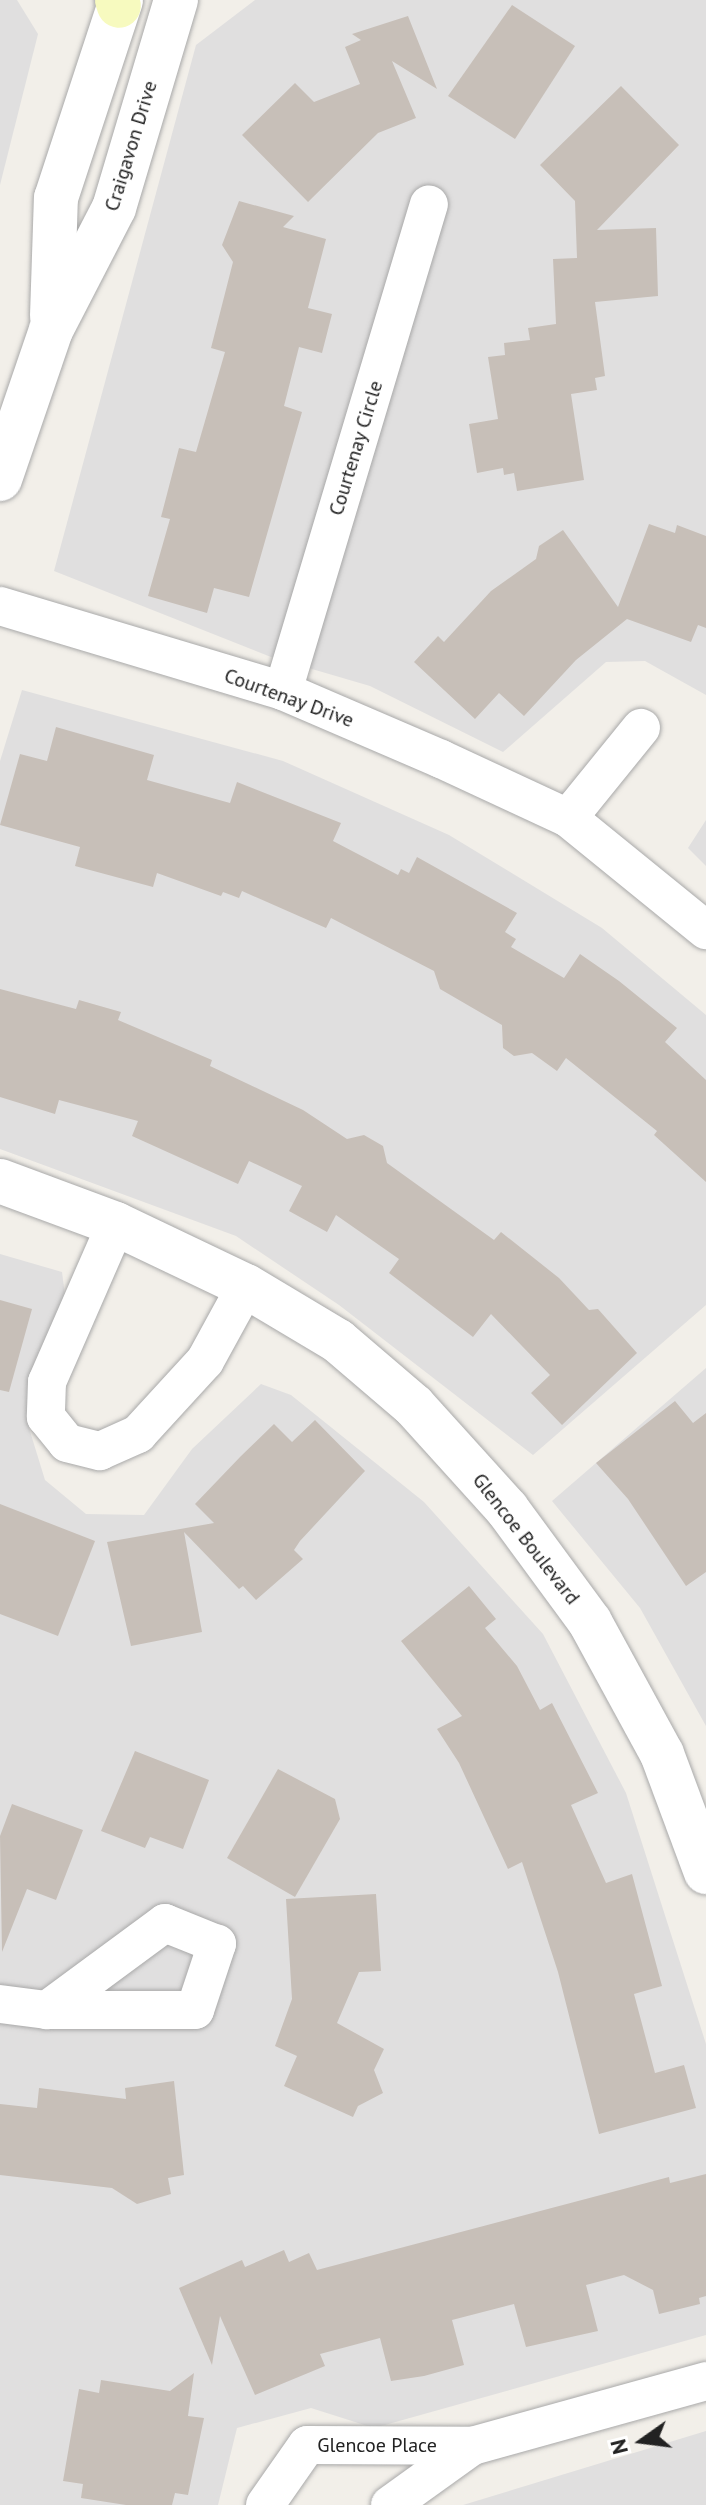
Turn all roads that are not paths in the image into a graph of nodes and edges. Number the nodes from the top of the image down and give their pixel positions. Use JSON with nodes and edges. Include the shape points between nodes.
{"nodes":[{"id":1,"x":176,"y":0,"type":"edge"},
{"id":2,"x":119,"y":2,"type":"edge"},
{"id":3,"x":429,"y":204,"type":"dead end"},
{"id":4,"x":51,"y":330,"type":"junction"},
{"id":5,"x":0,"y":479,"type":"edge"},
{"id":6,"x":0,"y":606,"type":"edge"},
{"id":7,"x":283,"y":691,"type":"junction"},
{"id":8,"x":641,"y":728,"type":"dead end"},
{"id":9,"x":568,"y":818,"type":"junction"},
{"id":10,"x":706,"y":930,"type":"edge"},
{"id":11,"x":0,"y":1181,"type":"edge"},
{"id":12,"x":116,"y":1224,"type":"junction"},
{"id":13,"x":246,"y":1286,"type":"junction"},
{"id":14,"x":706,"y":1872,"type":"edge"},
{"id":15,"x":0,"y":2004,"type":"edge"},
{"id":16,"x":47,"y":2010,"type":"dead end"},
{"id":17,"x":706,"y":2381,"type":"edge"},
{"id":18,"x":472,"y":2446,"type":"junction"},
{"id":19,"x":265,"y":2505,"type":"edge"},
{"id":20,"x":390,"y":2505,"type":"edge"}],
"edges":[{"from":1,"to":4,"type":"street","name":"Craigavon Drive","via":[[114,208]]},
{"from":2,"to":4,"type":"street","name":"Craigavon Drive","via":[[56,198]]},
{"from":3,"to":7,"type":"street","name":"Courtenay Circle"},
{"from":4,"to":5,"type":"street","name":"Craigavon Drive"},
{"from":6,"to":7,"type":"street","name":"Courtenay Drive"},
{"from":7,"to":9,"type":"street","name":"Courtenay Drive"},
{"from":8,"to":9,"type":"street"},
{"from":9,"to":10,"type":"street","name":"Courtenay Drive"},
{"from":11,"to":12,"type":"street","name":"Glencoe Boulevard"},
{"from":12,"to":13,"type":"street","name":"Glencoe Boulevard"},
{"from":12,"to":13,"type":"street","via":[[47,1382],[46,1417],[67,1443],[100,1451],[138,1434],[205,1361]]},
{"from":13,"to":14,"type":"street","name":"Glencoe Boulevard","via":[[360,1359],[414,1406],[507,1509],[590,1622],[662,1754]]},
{"from":15,"to":16,"type":"street"},
{"from":17,"to":18,"type":"street","name":"Glencoe Place"},
{"from":18,"to":19,"type":"street","name":"Glencoe Place","via":[[307,2445]]},
{"from":18,"to":20,"type":"street","name":"Glencoe Place"}]}
